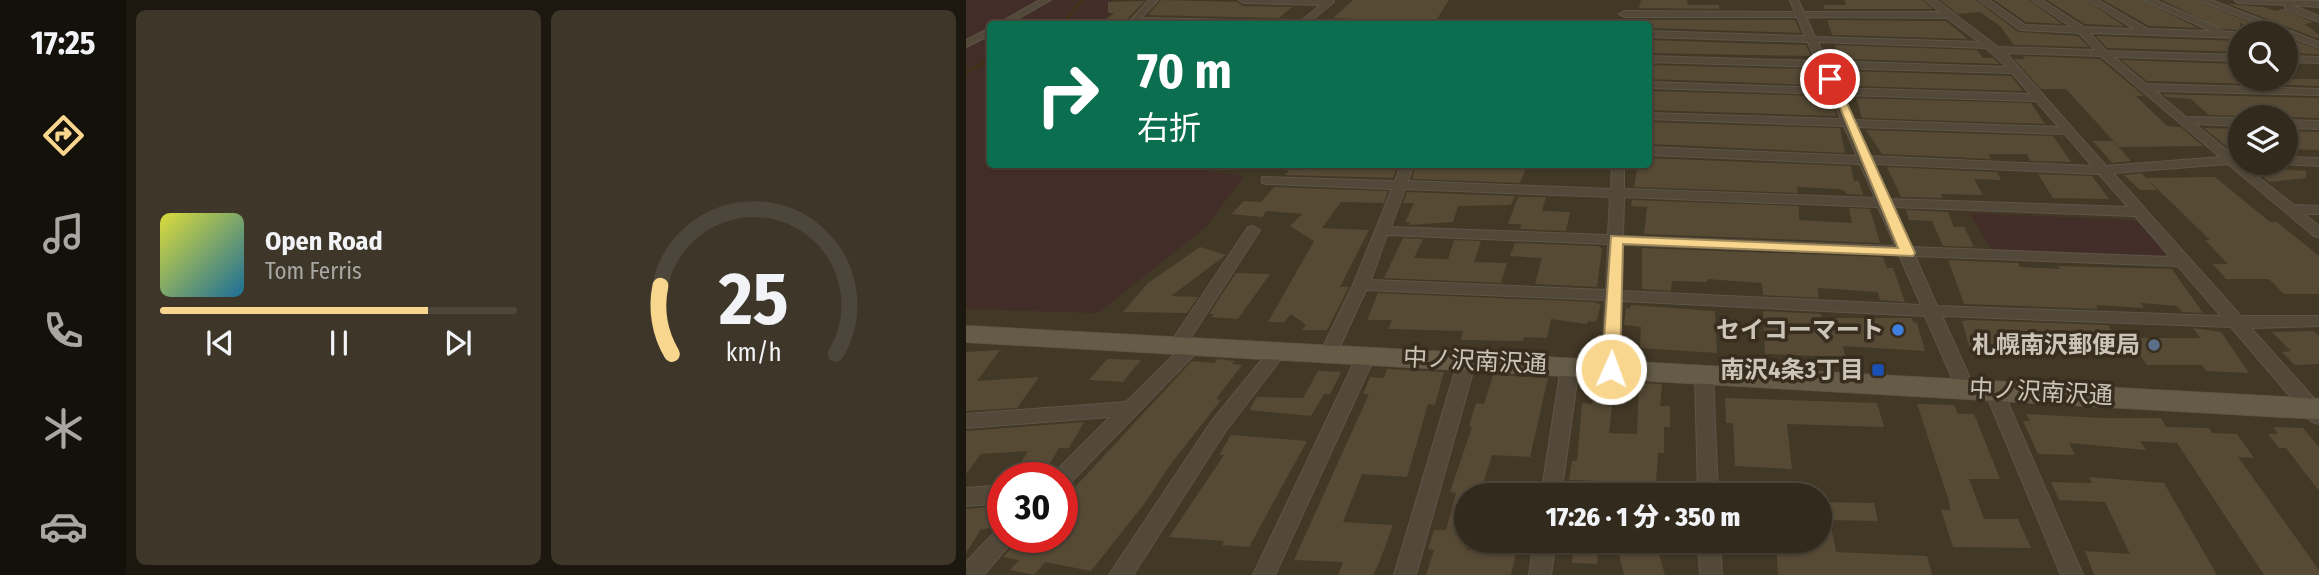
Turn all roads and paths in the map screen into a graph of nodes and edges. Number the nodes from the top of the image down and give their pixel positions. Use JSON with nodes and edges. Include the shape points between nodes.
{"nodes":[{"id":1,"x":1047,"y":0,"type":"edge"},
{"id":2,"x":1154,"y":0,"type":"edge"},
{"id":3,"x":1243,"y":0,"type":"edge"},
{"id":4,"x":1626,"y":0,"type":"edge"},
{"id":5,"x":1794,"y":0,"type":"edge"},
{"id":6,"x":1930,"y":0,"type":"edge"},
{"id":7,"x":1983,"y":0,"type":"edge"},
{"id":8,"x":2036,"y":0,"type":"edge"},
{"id":9,"x":2092,"y":0,"type":"edge"},
{"id":10,"x":2148,"y":0,"type":"edge"},
{"id":11,"x":2232,"y":0,"type":"edge"},
{"id":12,"x":2238,"y":0,"type":"edge"},
{"id":13,"x":2207,"y":1,"type":"edge"},
{"id":14,"x":2271,"y":1,"type":"edge"},
{"id":15,"x":1330,"y":2,"type":"edge"},
{"id":16,"x":2319,"y":4,"type":"edge"},
{"id":17,"x":1801,"y":15,"type":"junction"},
{"id":18,"x":1950,"y":15,"type":"junction"},
{"id":19,"x":1623,"y":19,"type":"edge"},
{"id":20,"x":2319,"y":19,"type":"edge"},
{"id":21,"x":1008,"y":21,"type":"edge"},
{"id":22,"x":1134,"y":21,"type":"edge"},
{"id":23,"x":1306,"y":21,"type":"edge"},
{"id":24,"x":2252,"y":21,"type":"edge"},
{"id":25,"x":2082,"y":30,"type":"junction"},
{"id":26,"x":2319,"y":30,"type":"edge"},
{"id":27,"x":2148,"y":32,"type":"junction"},
{"id":28,"x":2298,"y":32,"type":"edge"},
{"id":29,"x":987,"y":33,"type":"edge"},
{"id":30,"x":1652,"y":34,"type":"edge"},
{"id":31,"x":2225,"y":34,"type":"junction"},
{"id":32,"x":2228,"y":34,"type":"edge"},
{"id":33,"x":2298,"y":39,"type":"edge"},
{"id":34,"x":1814,"y":40,"type":"junction"},
{"id":35,"x":966,"y":44,"type":"edge"},
{"id":36,"x":2319,"y":45,"type":"edge"},
{"id":37,"x":1989,"y":47,"type":"junction"},
{"id":38,"x":2104,"y":54,"type":"junction"},
{"id":39,"x":2228,"y":58,"type":"edge"},
{"id":40,"x":1652,"y":59,"type":"edge"},
{"id":41,"x":2298,"y":60,"type":"edge"},
{"id":42,"x":2301,"y":60,"type":"junction"},
{"id":43,"x":2319,"y":60,"type":"edge"},
{"id":44,"x":1824,"y":65,"type":"junction"},
{"id":45,"x":2015,"y":70,"type":"junction"},
{"id":46,"x":2319,"y":73,"type":"edge"},
{"id":47,"x":1652,"y":85,"type":"edge"},
{"id":48,"x":2144,"y":87,"type":"junction"},
{"id":49,"x":1836,"y":92,"type":"junction"},
{"id":50,"x":2319,"y":92,"type":"edge"},
{"id":51,"x":2040,"y":98,"type":"junction"},
{"id":52,"x":1652,"y":116,"type":"edge"},
{"id":53,"x":2185,"y":121,"type":"junction"},
{"id":54,"x":2228,"y":122,"type":"edge"},
{"id":55,"x":1850,"y":124,"type":"junction"},
{"id":56,"x":2298,"y":124,"type":"edge"},
{"id":57,"x":2319,"y":125,"type":"edge"},
{"id":58,"x":2068,"y":131,"type":"junction"},
{"id":59,"x":1652,"y":150,"type":"edge"},
{"id":60,"x":2228,"y":154,"type":"edge"},
{"id":61,"x":2228,"y":160,"type":"edge"},
{"id":62,"x":1866,"y":161,"type":"junction"},
{"id":63,"x":2298,"y":161,"type":"edge"},
{"id":64,"x":2319,"y":162,"type":"edge"},
{"id":65,"x":1406,"y":168,"type":"edge"},
{"id":66,"x":1618,"y":168,"type":"edge"},
{"id":67,"x":2103,"y":170,"type":"junction"},
{"id":68,"x":2253,"y":175,"type":"edge"},
{"id":69,"x":1268,"y":180,"type":"dead end"},
{"id":70,"x":1399,"y":185,"type":"junction"},
{"id":71,"x":1617,"y":191,"type":"junction"},
{"id":72,"x":1885,"y":202,"type":"junction"},
{"id":73,"x":2290,"y":209,"type":"junction"},
{"id":74,"x":2319,"y":210,"type":"edge"},
{"id":75,"x":2140,"y":212,"type":"junction"},
{"id":76,"x":1253,"y":230,"type":"dead end"},
{"id":77,"x":1383,"y":232,"type":"junction"},
{"id":78,"x":2319,"y":233,"type":"edge"},
{"id":79,"x":1616,"y":239,"type":"junction"},
{"id":80,"x":1908,"y":253,"type":"junction"},
{"id":81,"x":2183,"y":262,"type":"junction"},
{"id":82,"x":1361,"y":285,"type":"junction"},
{"id":83,"x":1614,"y":294,"type":"junction"},
{"id":84,"x":1934,"y":312,"type":"junction"},
{"id":85,"x":2319,"y":321,"type":"edge"},
{"id":86,"x":2236,"y":322,"type":"junction"},
{"id":87,"x":967,"y":336,"type":"edge"},
{"id":88,"x":1184,"y":347,"type":"junction"},
{"id":89,"x":1278,"y":351,"type":"junction"},
{"id":90,"x":1329,"y":353,"type":"junction"},
{"id":91,"x":1366,"y":356,"type":"junction"},
{"id":92,"x":1467,"y":361,"type":"junction"},
{"id":93,"x":1570,"y":366,"type":"junction"},
{"id":94,"x":1611,"y":369,"type":"junction"},
{"id":95,"x":1704,"y":374,"type":"junction"},
{"id":96,"x":1965,"y":387,"type":"junction"},
{"id":97,"x":1993,"y":388,"type":"junction"},
{"id":98,"x":1129,"y":410,"type":"junction"},
{"id":99,"x":2317,"y":411,"type":"edge"},
{"id":100,"x":966,"y":421,"type":"edge"},
{"id":101,"x":1078,"y":462,"type":"edge"},
{"id":102,"x":1553,"y":483,"type":"edge"},
{"id":103,"x":1708,"y":483,"type":"edge"},
{"id":104,"x":987,"y":495,"type":"edge"},
{"id":105,"x":966,"y":497,"type":"edge"},
{"id":106,"x":990,"y":553,"type":"edge"},
{"id":107,"x":1543,"y":553,"type":"edge"},
{"id":108,"x":1709,"y":553,"type":"edge"},
{"id":109,"x":969,"y":575,"type":"edge"},
{"id":110,"x":1120,"y":575,"type":"edge"},
{"id":111,"x":1264,"y":575,"type":"edge"},
{"id":112,"x":1405,"y":575,"type":"edge"},
{"id":113,"x":1540,"y":575,"type":"edge"},
{"id":114,"x":1710,"y":575,"type":"edge"},
{"id":115,"x":2072,"y":575,"type":"edge"}],
"edges":[{"from":1,"to":21,"type":"street"},
{"from":2,"to":22,"type":"street"},
{"from":3,"to":15,"type":"street"},
{"from":4,"to":19,"type":"street"},
{"from":5,"to":17,"type":"street"},
{"from":6,"to":18,"type":"street"},
{"from":7,"to":25,"type":"street","via":[[2023,28]]},
{"from":8,"to":25,"type":"street"},
{"from":9,"to":27,"type":"street"},
{"from":10,"to":31,"type":"street"},
{"from":11,"to":13,"type":"street"},
{"from":12,"to":14,"type":"street"},
{"from":13,"to":24,"type":"street"},
{"from":14,"to":16,"type":"street"},
{"from":14,"to":20,"type":"street"},
{"from":15,"to":23,"type":"street"},
{"from":17,"to":18,"type":"street"},
{"from":17,"to":19,"type":"street"},
{"from":17,"to":34,"type":"street"},
{"from":18,"to":37,"type":"street"},
{"from":25,"to":27,"type":"street"},
{"from":25,"to":38,"type":"street"},
{"from":26,"to":28,"type":"street"},
{"from":27,"to":31,"type":"street"},
{"from":29,"to":35,"type":"street"},
{"from":30,"to":34,"type":"street"},
{"from":31,"to":32,"type":"street"},
{"from":33,"to":36,"type":"street"},
{"from":34,"to":37,"type":"street"},
{"from":34,"to":44,"type":"street"},
{"from":37,"to":38,"type":"street"},
{"from":37,"to":45,"type":"street"},
{"from":38,"to":39,"type":"street"},
{"from":38,"to":48,"type":"street"},
{"from":40,"to":44,"type":"street"},
{"from":41,"to":42,"type":"street"},
{"from":42,"to":43,"type":"street"},
{"from":42,"to":46,"type":"street"},
{"from":44,"to":45,"type":"street"},
{"from":44,"to":49,"type":"street"},
{"from":45,"to":51,"type":"street"},
{"from":47,"to":49,"type":"street"},
{"from":48,"to":50,"type":"street"},
{"from":48,"to":53,"type":"street"},
{"from":49,"to":51,"type":"street"},
{"from":49,"to":55,"type":"street"},
{"from":51,"to":58,"type":"street"},
{"from":52,"to":55,"type":"street"},
{"from":53,"to":54,"type":"street"},
{"from":53,"to":60,"type":"street"},
{"from":55,"to":58,"type":"street"},
{"from":55,"to":62,"type":"street"},
{"from":56,"to":57,"type":"street"},
{"from":58,"to":67,"type":"street"},
{"from":59,"to":62,"type":"street"},
{"from":61,"to":67,"type":"street"},
{"from":62,"to":67,"type":"street"},
{"from":62,"to":72,"type":"street"},
{"from":63,"to":64,"type":"street"},
{"from":65,"to":70,"type":"street"},
{"from":66,"to":71,"type":"street"},
{"from":67,"to":75,"type":"street"},
{"from":68,"to":73,"type":"street"},
{"from":69,"to":70,"type":"street"},
{"from":70,"to":71,"type":"street"},
{"from":70,"to":77,"type":"street"},
{"from":71,"to":72,"type":"street"},
{"from":71,"to":79,"type":"street"},
{"from":72,"to":75,"type":"street"},
{"from":72,"to":80,"type":"street"},
{"from":73,"to":74,"type":"street"},
{"from":73,"to":78,"type":"street"},
{"from":75,"to":81,"type":"street"},
{"from":76,"to":88,"type":"street"},
{"from":77,"to":79,"type":"street"},
{"from":77,"to":82,"type":"street"},
{"from":79,"to":80,"type":"street"},
{"from":79,"to":83,"type":"street"},
{"from":80,"to":81,"type":"street"},
{"from":80,"to":84,"type":"street"},
{"from":81,"to":86,"type":"street"},
{"from":82,"to":83,"type":"street"},
{"from":82,"to":90,"type":"street"},
{"from":83,"to":84,"type":"street"},
{"from":83,"to":94,"type":"street"},
{"from":84,"to":86,"type":"street"},
{"from":84,"to":96,"type":"street"},
{"from":85,"to":86,"type":"street"},
{"from":86,"to":99,"type":"street"},
{"from":87,"to":88,"type":"street","name":"中ノ沢南沢通","via":[[1096,339]]},
{"from":88,"to":89,"type":"street","name":"中ノ沢南沢通"},
{"from":88,"to":98,"type":"street"},
{"from":89,"to":90,"type":"street","name":"中ノ沢南沢通"},
{"from":89,"to":110,"type":"street","via":[[1218,427]]},
{"from":90,"to":91,"type":"street","name":"中ノ沢南沢通"},
{"from":91,"to":92,"type":"street","name":"中ノ沢南沢通"},
{"from":91,"to":111,"type":"street"},
{"from":92,"to":93,"type":"street","name":"中ノ沢南沢通"},
{"from":92,"to":112,"type":"street"},
{"from":93,"to":94,"type":"street","name":"中ノ沢南沢通"},
{"from":93,"to":102,"type":"street"},
{"from":94,"to":95,"type":"street","name":"中ノ沢南沢通"},
{"from":95,"to":96,"type":"street","name":"中ノ沢南沢通"},
{"from":95,"to":103,"type":"street"},
{"from":96,"to":97,"type":"street","name":"中ノ沢南沢通"},
{"from":97,"to":99,"type":"street","name":"中ノ沢南沢通"},
{"from":97,"to":115,"type":"street"},
{"from":98,"to":100,"type":"street"},
{"from":98,"to":101,"type":"street"},
{"from":104,"to":105,"type":"street"},
{"from":106,"to":109,"type":"street"},
{"from":107,"to":113,"type":"street"},
{"from":108,"to":114,"type":"street"}]}
